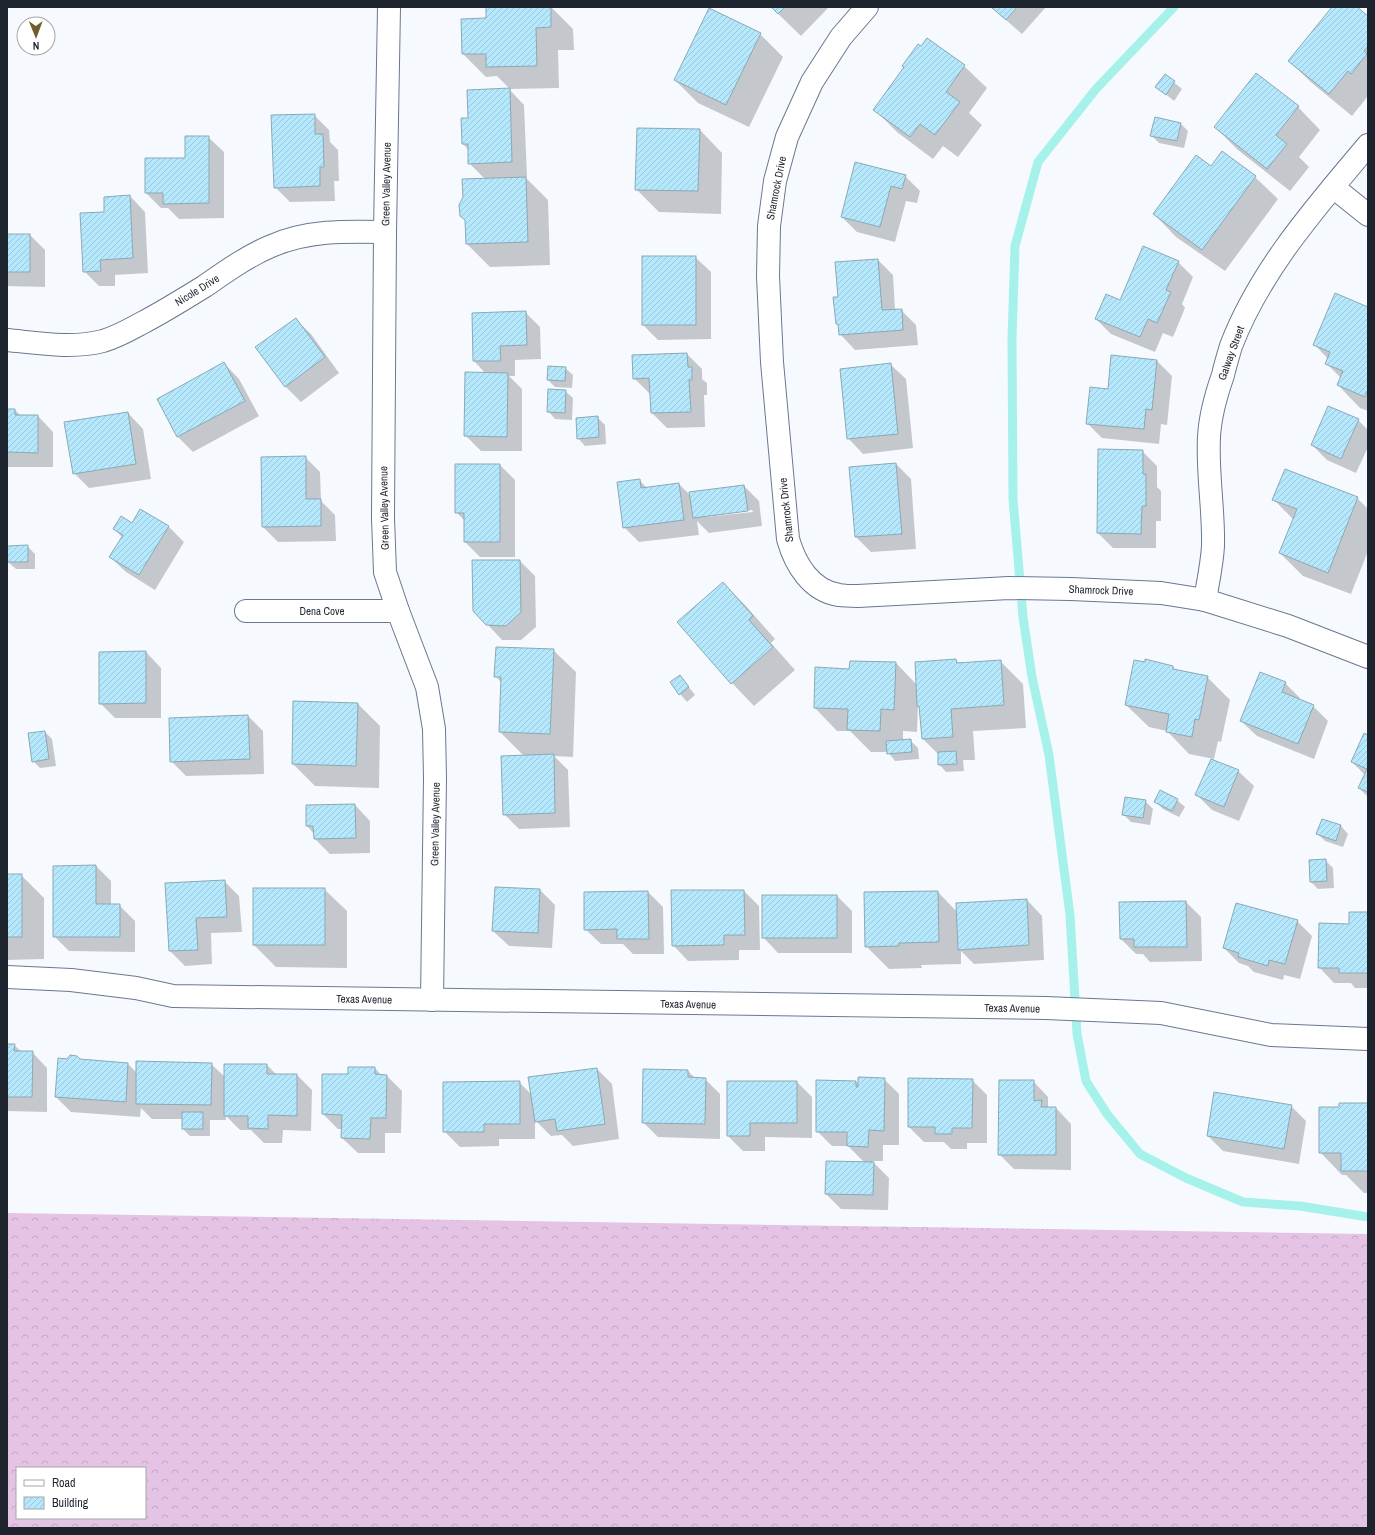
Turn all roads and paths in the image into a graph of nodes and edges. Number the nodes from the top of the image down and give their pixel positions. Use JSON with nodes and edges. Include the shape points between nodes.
{"nodes":[{"id":1,"x":389,"y":7,"type":"edge"},
{"id":2,"x":867,"y":7,"type":"edge"},
{"id":3,"x":1368,"y":145,"type":"edge"},
{"id":4,"x":1333,"y":187,"type":"junction"},
{"id":5,"x":1368,"y":215,"type":"edge"},
{"id":6,"x":385,"y":232,"type":"junction"},
{"id":7,"x":7,"y":340,"type":"edge"},
{"id":8,"x":1205,"y":600,"type":"junction"},
{"id":9,"x":246,"y":611,"type":"dead end"},
{"id":10,"x":398,"y":611,"type":"junction"},
{"id":11,"x":1368,"y":657,"type":"edge"},
{"id":12,"x":7,"y":977,"type":"edge"},
{"id":13,"x":432,"y":1000,"type":"junction"},
{"id":14,"x":1368,"y":1039,"type":"edge"}],
"edges":[{"from":1,"to":6,"type":"street","name":"Green Valley Avenue"},
{"from":2,"to":8,"type":"street","name":"Shamrock Drive","via":[[841,37],[812,82],[787,137],[775,181],[769,226],[768,276],[772,362],[788,539],[792,552],[804,573],[821,588],[838,595],[1033,588],[1161,593]]},
{"from":3,"to":4,"type":"street","name":"Galway Street"},
{"from":4,"to":5,"type":"street"},
{"from":4,"to":8,"type":"street","name":"Galway Street","via":[[1306,219],[1266,277],[1231,347],[1214,402],[1209,436],[1213,545],[1212,566]]},
{"from":6,"to":7,"type":"street","name":"Nicole Drive","via":[[342,231],[306,235],[268,247],[150,319],[119,336],[103,341],[82,345]]},
{"from":6,"to":10,"type":"street","name":"Green Valley Avenue","via":[[383,518],[385,572]]},
{"from":8,"to":11,"type":"street","name":"Shamrock Drive","via":[[1288,626]]},
{"from":9,"to":10,"type":"street","name":"Dena Cove"},
{"from":10,"to":13,"type":"street","name":"Green Valley Avenue","via":[[427,687],[434,729]]},
{"from":12,"to":13,"type":"street","name":"Texas Avenue","via":[[77,980],[172,996]]},
{"from":13,"to":14,"type":"street","name":"Texas Avenue","via":[[1160,1013],[1271,1035]]}]}
